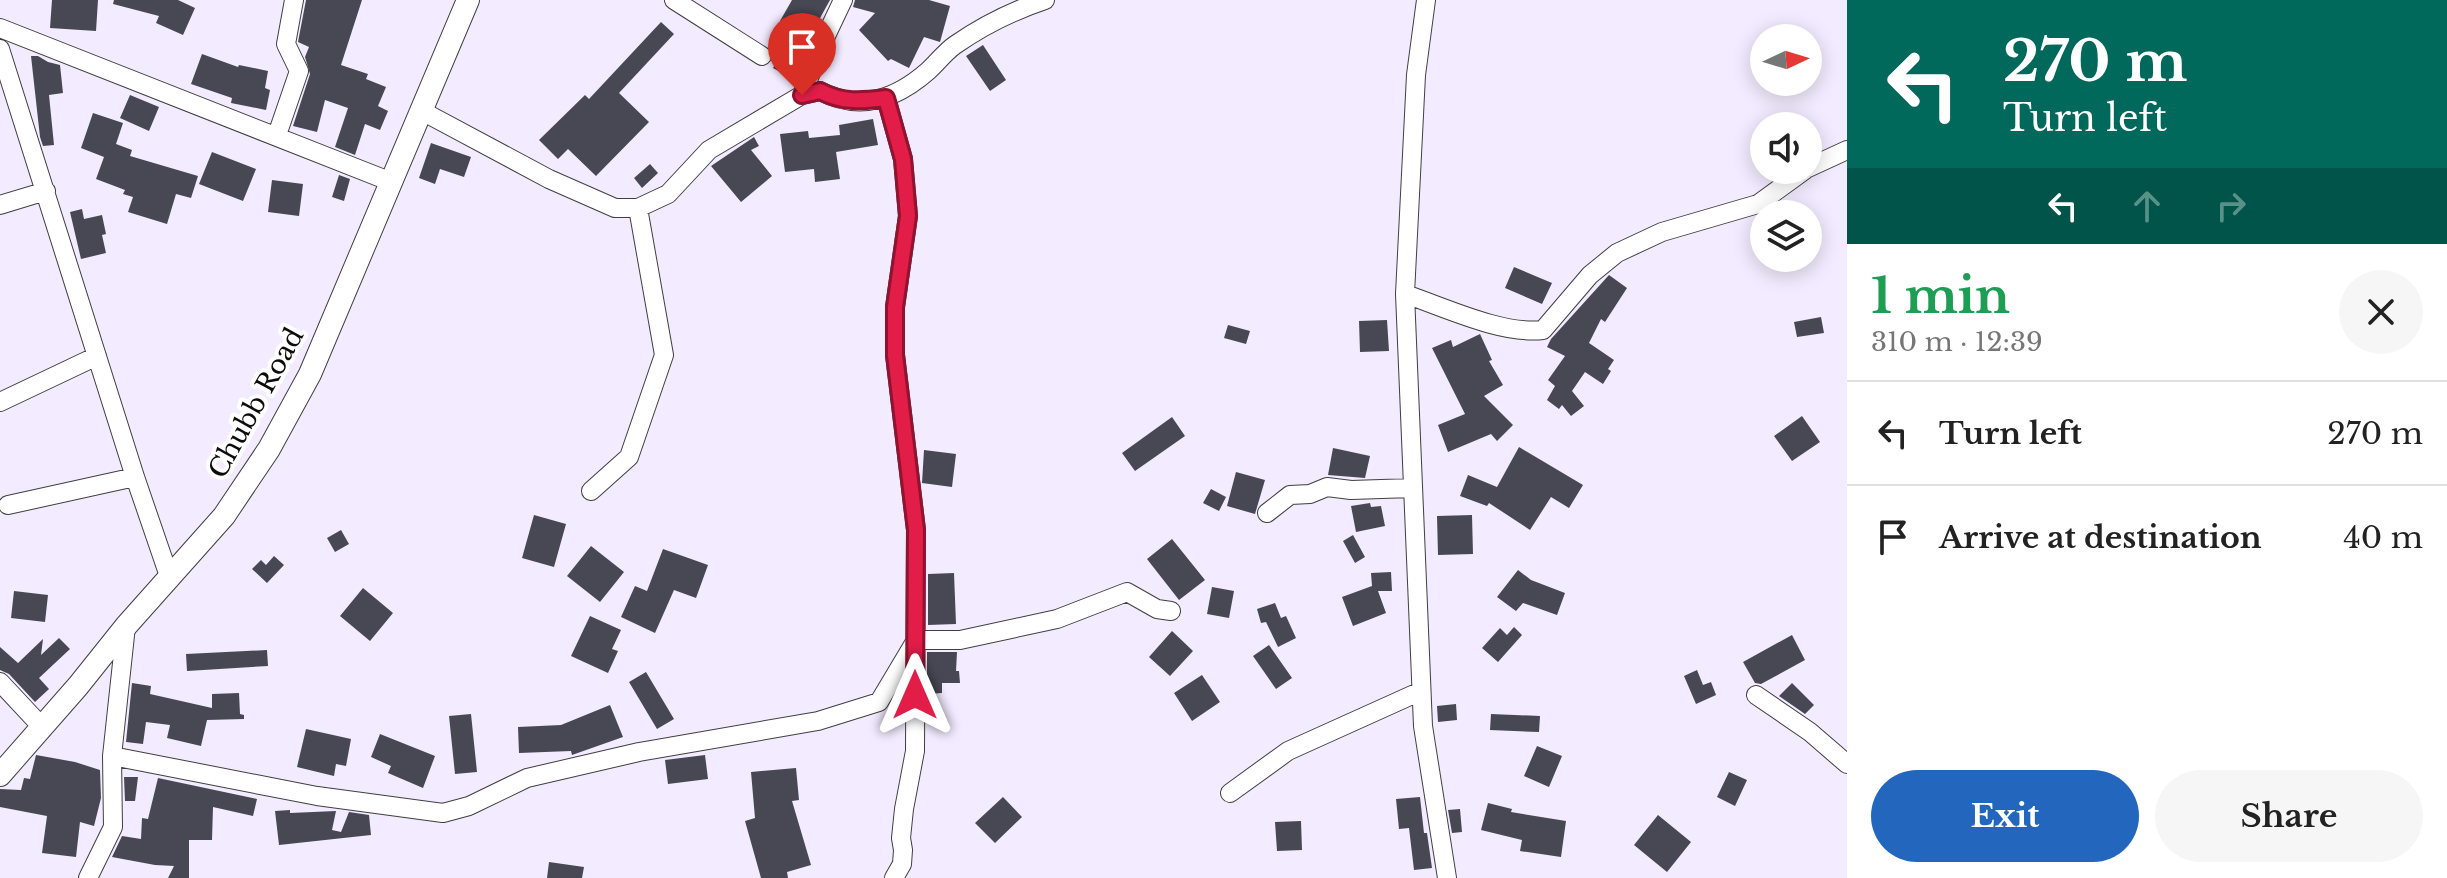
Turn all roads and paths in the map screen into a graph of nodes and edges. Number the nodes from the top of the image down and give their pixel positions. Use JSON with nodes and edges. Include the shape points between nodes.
{"nodes":[{"id":1,"x":294,"y":0,"type":"edge"},
{"id":2,"x":468,"y":0,"type":"edge"},
{"id":3,"x":674,"y":0,"type":"edge"},
{"id":4,"x":843,"y":0,"type":"edge"},
{"id":5,"x":1045,"y":0,"type":"edge"},
{"id":6,"x":1426,"y":0,"type":"edge"},
{"id":7,"x":0,"y":28,"type":"edge"},
{"id":8,"x":0,"y":49,"type":"edge"},
{"id":9,"x":762,"y":56,"type":"dead end"},
{"id":10,"x":802,"y":95,"type":"junction"},
{"id":11,"x":886,"y":98,"type":"junction"},
{"id":12,"x":420,"y":110,"type":"junction"},
{"id":13,"x":277,"y":135,"type":"junction"},
{"id":14,"x":1847,"y":150,"type":"edge"},
{"id":15,"x":1822,"y":162,"type":"edge"},
{"id":16,"x":389,"y":181,"type":"junction"},
{"id":17,"x":1786,"y":184,"type":"edge"},
{"id":18,"x":46,"y":191,"type":"junction"},
{"id":19,"x":0,"y":205,"type":"edge"},
{"id":20,"x":638,"y":208,"type":"junction"},
{"id":21,"x":1405,"y":294,"type":"junction"},
{"id":22,"x":97,"y":356,"type":"junction"},
{"id":23,"x":0,"y":402,"type":"edge"},
{"id":24,"x":135,"y":477,"type":"junction"},
{"id":25,"x":1412,"y":488,"type":"junction"},
{"id":26,"x":591,"y":491,"type":"dead end"},
{"id":27,"x":8,"y":505,"type":"dead end"},
{"id":28,"x":1267,"y":513,"type":"dead end"},
{"id":29,"x":170,"y":579,"type":"junction"},
{"id":30,"x":1171,"y":611,"type":"dead end"},
{"id":31,"x":126,"y":626,"type":"junction"},
{"id":32,"x":916,"y":640,"type":"junction"},
{"id":33,"x":0,"y":682,"type":"edge"},
{"id":34,"x":1421,"y":691,"type":"junction"},
{"id":35,"x":1756,"y":695,"type":"dead end"},
{"id":36,"x":42,"y":727,"type":"junction"},
{"id":37,"x":112,"y":756,"type":"junction"},
{"id":38,"x":1847,"y":764,"type":"edge"},
{"id":39,"x":0,"y":775,"type":"edge"},
{"id":40,"x":1230,"y":793,"type":"dead end"},
{"id":41,"x":88,"y":878,"type":"edge"},
{"id":42,"x":894,"y":878,"type":"edge"},
{"id":43,"x":1447,"y":878,"type":"edge"}],
"edges":[{"from":1,"to":13,"type":"street","via":[[286,44],[299,71]]},
{"from":2,"to":12,"type":"street","name":"Chubb Road"},
{"from":3,"to":9,"type":"street"},
{"from":4,"to":10,"type":"street"},
{"from":5,"to":11,"type":"street","via":[[955,45],[904,90]]},
{"from":6,"to":21,"type":"street","via":[[1416,75]]},
{"from":7,"to":13,"type":"street"},
{"from":8,"to":18,"type":"street"},
{"from":10,"to":11,"type":"street","via":[[820,91],[854,102]]},
{"from":10,"to":20,"type":"street","via":[[709,150],[668,194]]},
{"from":11,"to":32,"type":"street","via":[[903,159],[908,216],[895,307],[895,355],[916,530]]},
{"from":12,"to":16,"type":"street","name":"Chubb Road"},
{"from":12,"to":20,"type":"street","via":[[549,179],[615,208]]},
{"from":13,"to":16,"type":"street"},
{"from":14,"to":15,"type":"street"},
{"from":16,"to":29,"type":"street","name":"Chubb Road","via":[[310,374],[269,449],[224,516]]},
{"from":17,"to":21,"type":"street","via":[[1758,204],[1662,232],[1617,253],[1590,275],[1543,330],[1506,327]]},
{"from":18,"to":19,"type":"street"},
{"from":18,"to":22,"type":"street"},
{"from":20,"to":26,"type":"street","via":[[664,355],[629,457]]},
{"from":21,"to":25,"type":"street"},
{"from":22,"to":23,"type":"street"},
{"from":22,"to":24,"type":"street"},
{"from":24,"to":27,"type":"street"},
{"from":24,"to":29,"type":"street"},
{"from":25,"to":28,"type":"street","via":[[1327,487],[1290,495]]},
{"from":25,"to":34,"type":"street"},
{"from":29,"to":31,"type":"street","name":"Chubb Road"},
{"from":30,"to":32,"type":"street","via":[[1127,592],[1057,619],[960,640]]},
{"from":31,"to":36,"type":"street","name":"Chubb Road"},
{"from":31,"to":37,"type":"street"},
{"from":32,"to":37,"type":"street","via":[[879,702],[818,721],[527,778],[443,813],[317,796]]},
{"from":32,"to":42,"type":"street","via":[[915,751],[902,824],[902,864]]},
{"from":33,"to":36,"type":"street"},
{"from":34,"to":40,"type":"street","via":[[1288,751]]},
{"from":34,"to":43,"type":"street"},
{"from":35,"to":38,"type":"street"},
{"from":36,"to":39,"type":"street","name":"Chubb Road"},
{"from":37,"to":41,"type":"street","via":[[113,827]]}]}
